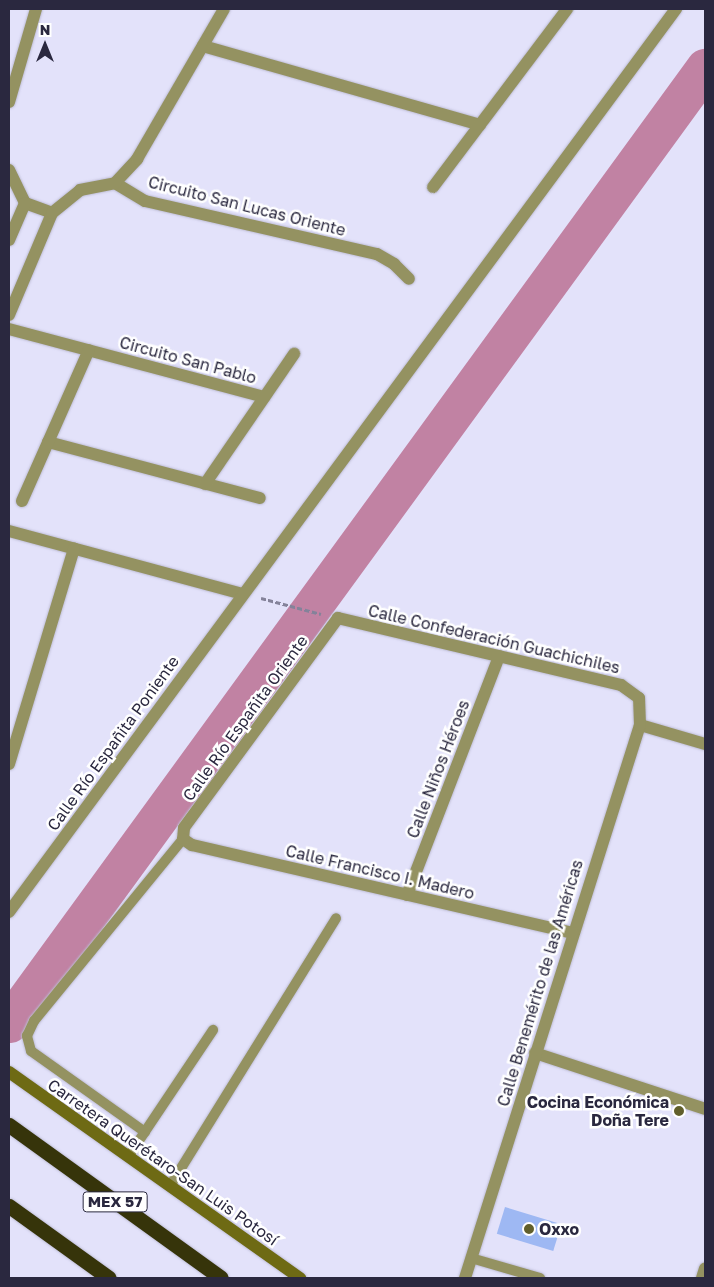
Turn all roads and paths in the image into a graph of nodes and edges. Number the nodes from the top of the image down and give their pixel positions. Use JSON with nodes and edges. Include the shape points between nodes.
{"nodes":[{"id":1,"x":33,"y":9,"type":"edge"},
{"id":2,"x":224,"y":9,"type":"edge"},
{"id":3,"x":567,"y":9,"type":"edge"},
{"id":4,"x":676,"y":9,"type":"edge"},
{"id":5,"x":203,"y":46,"type":"junction"},
{"id":6,"x":9,"y":102,"type":"edge"},
{"id":7,"x":480,"y":125,"type":"junction"},
{"id":8,"x":9,"y":170,"type":"edge"},
{"id":9,"x":115,"y":183,"type":"junction"},
{"id":10,"x":433,"y":187,"type":"dead end"},
{"id":11,"x":25,"y":203,"type":"junction"},
{"id":12,"x":52,"y":212,"type":"junction"},
{"id":13,"x":9,"y":240,"type":"edge"},
{"id":14,"x":408,"y":279,"type":"dead end"},
{"id":15,"x":9,"y":315,"type":"edge"},
{"id":16,"x":9,"y":328,"type":"edge"},
{"id":17,"x":90,"y":350,"type":"junction"},
{"id":18,"x":294,"y":354,"type":"dead end"},
{"id":19,"x":264,"y":397,"type":"junction"},
{"id":20,"x":48,"y":442,"type":"junction"},
{"id":21,"x":205,"y":484,"type":"junction"},
{"id":22,"x":260,"y":498,"type":"dead end"},
{"id":23,"x":22,"y":501,"type":"dead end"},
{"id":24,"x":9,"y":531,"type":"edge"},
{"id":25,"x":74,"y":549,"type":"junction"},
{"id":26,"x":243,"y":594,"type":"junction"},
{"id":27,"x":261,"y":598,"type":"dead end"},
{"id":28,"x":318,"y":613,"type":"dead end"},
{"id":29,"x":338,"y":618,"type":"joint"},
{"id":30,"x":499,"y":656,"type":"junction"},
{"id":31,"x":640,"y":698,"type":"joint"},
{"id":32,"x":640,"y":725,"type":"junction"},
{"id":33,"x":705,"y":744,"type":"edge"},
{"id":34,"x":9,"y":764,"type":"edge"},
{"id":35,"x":183,"y":839,"type":"junction"},
{"id":36,"x":407,"y":895,"type":"junction"},
{"id":37,"x":9,"y":912,"type":"edge"},
{"id":38,"x":336,"y":918,"type":"dead end"},
{"id":39,"x":572,"y":933,"type":"junction"},
{"id":40,"x":213,"y":1030,"type":"dead end"},
{"id":41,"x":535,"y":1054,"type":"junction"},
{"id":42,"x":10,"y":1073,"type":"edge"},
{"id":43,"x":705,"y":1109,"type":"edge"},
{"id":44,"x":9,"y":1125,"type":"edge"},
{"id":45,"x":145,"y":1132,"type":"junction"},
{"id":46,"x":128,"y":1157,"type":"junction"},
{"id":47,"x":170,"y":1186,"type":"junction"},
{"id":48,"x":9,"y":1206,"type":"edge"},
{"id":49,"x":471,"y":1258,"type":"junction"},
{"id":50,"x":705,"y":1268,"type":"edge"},
{"id":51,"x":109,"y":1278,"type":"edge"},
{"id":52,"x":221,"y":1278,"type":"edge"},
{"id":53,"x":300,"y":1278,"type":"edge"},
{"id":54,"x":465,"y":1278,"type":"edge"},
{"id":55,"x":540,"y":1278,"type":"edge"},
{"id":56,"x":702,"y":1278,"type":"edge"}],
"edges":[{"from":1,"to":6,"type":"street"},
{"from":2,"to":5,"type":"street","name":"Circuito San Lucas Oriente"},
{"from":3,"to":7,"type":"street"},
{"from":4,"to":26,"type":"street","name":"Calle Río Españita Poniente"},
{"from":5,"to":7,"type":"street"},
{"from":5,"to":9,"type":"street","name":"Circuito San Lucas Oriente","via":[[137,159]]},
{"from":7,"to":10,"type":"street"},
{"from":8,"to":11,"type":"street"},
{"from":9,"to":12,"type":"street","via":[[80,190]]},
{"from":9,"to":14,"type":"street","name":"Circuito San Lucas Oriente","via":[[145,201],[377,254],[394,264]]},
{"from":11,"to":12,"type":"street"},
{"from":11,"to":13,"type":"street"},
{"from":12,"to":15,"type":"street"},
{"from":16,"to":17,"type":"street","name":"Circuito San Pablo"},
{"from":17,"to":19,"type":"street","name":"Circuito San Pablo"},
{"from":17,"to":20,"type":"street"},
{"from":18,"to":19,"type":"street"},
{"from":19,"to":21,"type":"street","name":"Circuito San Pablo"},
{"from":20,"to":21,"type":"street"},
{"from":20,"to":23,"type":"street"},
{"from":21,"to":22,"type":"street"},
{"from":24,"to":25,"type":"street"},
{"from":25,"to":26,"type":"street"},
{"from":25,"to":34,"type":"street"},
{"from":26,"to":37,"type":"street","name":"Calle Río Españita Poniente"},
{"from":27,"to":28,"type":"path"},
{"from":29,"to":30,"type":"street","name":"Calle Confederación Guachichiles"},
{"from":29,"to":35,"type":"street","name":"Calle Río Españita Oriente","via":[[184,828]]},
{"from":30,"to":31,"type":"street","name":"Calle Confederación Guachichiles","via":[[621,685]]},
{"from":30,"to":36,"type":"street","name":"Calle Niños Héroes"},
{"from":31,"to":32,"type":"street","name":"Calle Benemérito de las Américas"},
{"from":32,"to":33,"type":"street"},
{"from":32,"to":39,"type":"street","name":"Calle Benemérito de las Américas"},
{"from":35,"to":36,"type":"street","name":"Calle Francisco I. Madero","via":[[192,845]]},
{"from":35,"to":45,"type":"lane","via":[[34,1021],[27,1036],[31,1051]]},
{"from":36,"to":39,"type":"street","name":"Calle Francisco I. Madero"},
{"from":38,"to":47,"type":"lane"},
{"from":39,"to":41,"type":"street","name":"Calle Benemérito de las Américas"},
{"from":40,"to":45,"type":"lane"},
{"from":41,"to":43,"type":"street"},
{"from":41,"to":49,"type":"street","name":"Calle Benemérito de las Américas"},
{"from":42,"to":46,"type":"main road","name":"Carretera Querétaro-San Luis Potosí"},
{"from":44,"to":52,"type":"highway","number":"MEX 57"},
{"from":45,"to":46,"type":"lane"},
{"from":46,"to":47,"type":"main road","name":"Carretera Querétaro-San Luis Potosí"},
{"from":47,"to":53,"type":"main road","name":"Carretera Querétaro-San Luis Potosí"},
{"from":48,"to":51,"type":"highway"},
{"from":49,"to":54,"type":"street","name":"Calle Benemérito de las Américas"},
{"from":49,"to":55,"type":"lane"},
{"from":50,"to":56,"type":"street"}]}
